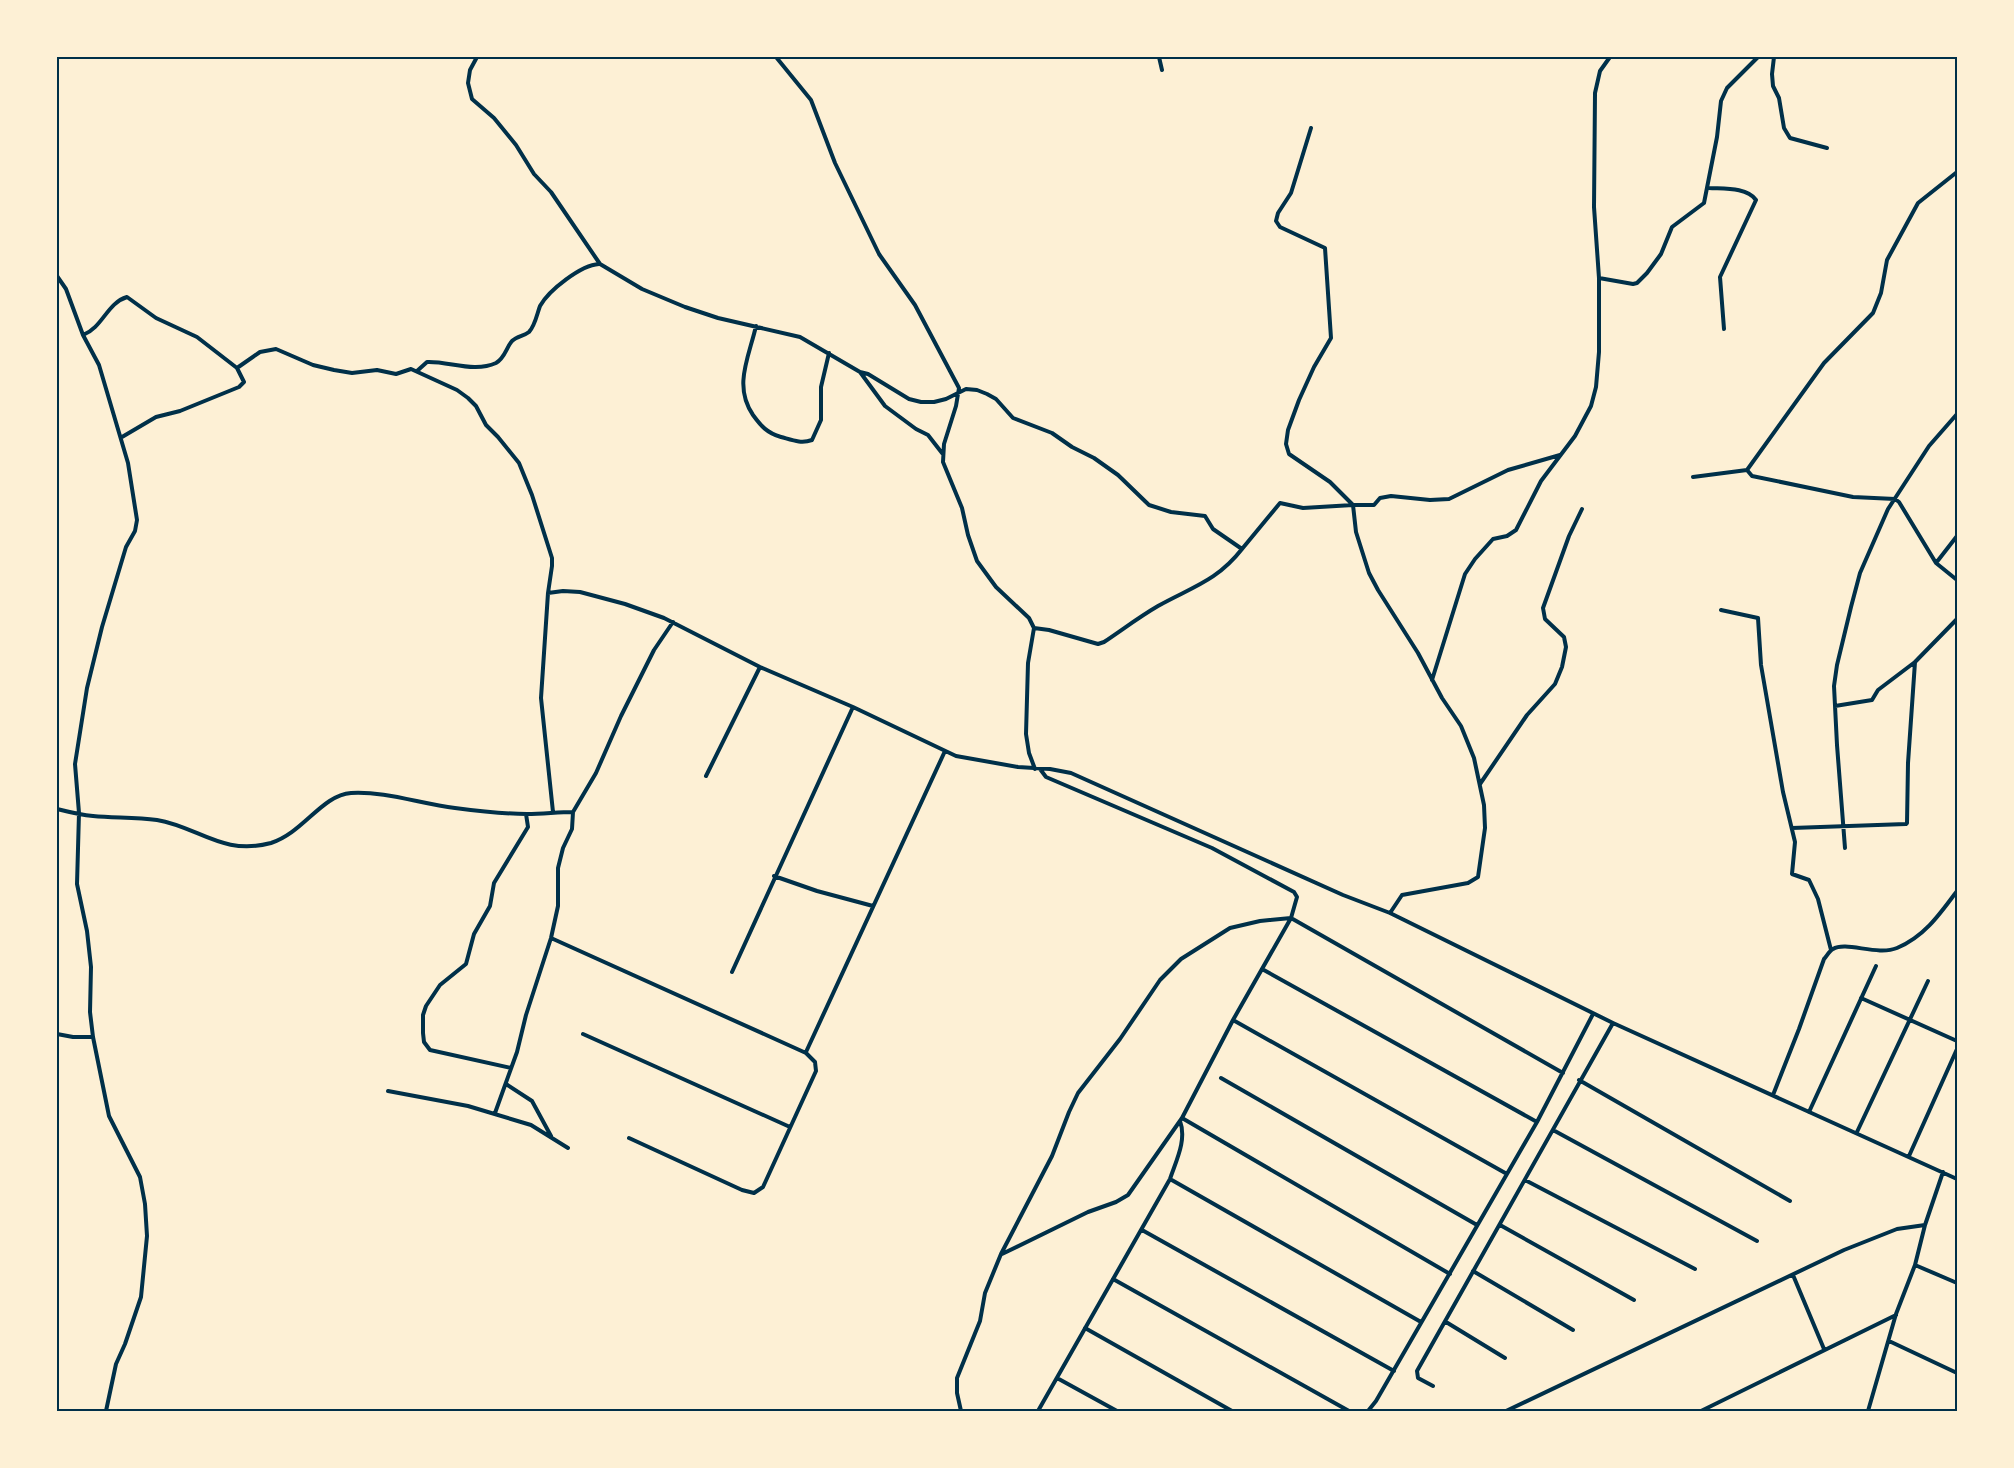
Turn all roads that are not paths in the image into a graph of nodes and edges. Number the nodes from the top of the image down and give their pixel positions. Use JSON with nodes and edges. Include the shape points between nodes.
{"nodes":[{"id":1,"x":477,"y":57,"type":"edge"},
{"id":2,"x":776,"y":57,"type":"edge"},
{"id":3,"x":1159,"y":57,"type":"edge"},
{"id":4,"x":1610,"y":57,"type":"edge"},
{"id":5,"x":1758,"y":57,"type":"edge"},
{"id":6,"x":1774,"y":57,"type":"edge"},
{"id":7,"x":1162,"y":70,"type":"dead end"},
{"id":8,"x":1311,"y":128,"type":"dead end"},
{"id":9,"x":1827,"y":148,"type":"dead end"},
{"id":10,"x":1957,"y":172,"type":"edge"},
{"id":11,"x":1709,"y":188,"type":"junction"},
{"id":12,"x":600,"y":264,"type":"junction"},
{"id":13,"x":1599,"y":278,"type":"junction"},
{"id":14,"x":58,"y":279,"type":"edge"},
{"id":15,"x":756,"y":326,"type":"junction"},
{"id":16,"x":1724,"y":329,"type":"dead end"},
{"id":17,"x":83,"y":335,"type":"junction"},
{"id":18,"x":829,"y":353,"type":"junction"},
{"id":19,"x":237,"y":368,"type":"junction"},
{"id":20,"x":417,"y":371,"type":"junction"},
{"id":21,"x":860,"y":372,"type":"junction"},
{"id":22,"x":959,"y":392,"type":"junction"},
{"id":23,"x":1957,"y":414,"type":"edge"},
{"id":24,"x":122,"y":437,"type":"junction"},
{"id":25,"x":942,"y":453,"type":"junction"},
{"id":26,"x":1561,"y":455,"type":"junction"},
{"id":27,"x":1747,"y":470,"type":"junction"},
{"id":28,"x":1693,"y":477,"type":"dead end"},
{"id":29,"x":1895,"y":499,"type":"junction"},
{"id":30,"x":1353,"y":505,"type":"junction"},
{"id":31,"x":1582,"y":509,"type":"dead end"},
{"id":32,"x":1957,"y":536,"type":"edge"},
{"id":33,"x":1242,"y":549,"type":"junction"},
{"id":34,"x":1936,"y":563,"type":"junction"},
{"id":35,"x":1957,"y":580,"type":"edge"},
{"id":36,"x":548,"y":593,"type":"junction"},
{"id":37,"x":1721,"y":610,"type":"dead end"},
{"id":38,"x":1957,"y":619,"type":"edge"},
{"id":39,"x":672,"y":622,"type":"junction"},
{"id":40,"x":1034,"y":628,"type":"junction"},
{"id":41,"x":1915,"y":662,"type":"junction"},
{"id":42,"x":760,"y":667,"type":"junction"},
{"id":43,"x":1432,"y":681,"type":"junction"},
{"id":44,"x":1835,"y":706,"type":"junction"},
{"id":45,"x":853,"y":707,"type":"junction"},
{"id":46,"x":945,"y":751,"type":"junction"},
{"id":47,"x":1038,"y":768,"type":"junction"},
{"id":48,"x":706,"y":776,"type":"dead end"},
{"id":49,"x":1480,"y":784,"type":"junction"},
{"id":50,"x":57,"y":809,"type":"edge"},
{"id":51,"x":554,"y":812,"type":"junction"},
{"id":52,"x":573,"y":812,"type":"junction"},
{"id":53,"x":79,"y":813,"type":"junction"},
{"id":54,"x":526,"y":814,"type":"junction"},
{"id":55,"x":1843,"y":827,"type":"junction"},
{"id":56,"x":1792,"y":828,"type":"junction"},
{"id":57,"x":1845,"y":848,"type":"dead end"},
{"id":58,"x":774,"y":876,"type":"junction"},
{"id":59,"x":1957,"y":891,"type":"edge"},
{"id":60,"x":873,"y":906,"type":"junction"},
{"id":61,"x":1390,"y":914,"type":"junction"},
{"id":62,"x":1291,"y":918,"type":"junction"},
{"id":63,"x":551,"y":938,"type":"junction"},
{"id":64,"x":1831,"y":950,"type":"junction"},
{"id":65,"x":1876,"y":966,"type":"dead end"},
{"id":66,"x":1262,"y":969,"type":"junction"},
{"id":67,"x":732,"y":972,"type":"dead end"},
{"id":68,"x":1928,"y":981,"type":"dead end"},
{"id":69,"x":1861,"y":998,"type":"junction"},
{"id":70,"x":1593,"y":1014,"type":"junction"},
{"id":71,"x":1233,"y":1020,"type":"junction"},
{"id":72,"x":1911,"y":1020,"type":"junction"},
{"id":73,"x":1613,"y":1023,"type":"junction"},
{"id":74,"x":57,"y":1034,"type":"edge"},
{"id":75,"x":583,"y":1034,"type":"dead end"},
{"id":76,"x":93,"y":1037,"type":"junction"},
{"id":77,"x":1957,"y":1041,"type":"edge"},
{"id":78,"x":1957,"y":1049,"type":"edge"},
{"id":79,"x":806,"y":1053,"type":"junction"},
{"id":80,"x":512,"y":1068,"type":"junction"},
{"id":81,"x":1563,"y":1073,"type":"junction"},
{"id":82,"x":1221,"y":1078,"type":"dead end"},
{"id":83,"x":1579,"y":1080,"type":"junction"},
{"id":84,"x":506,"y":1084,"type":"junction"},
{"id":85,"x":388,"y":1091,"type":"dead end"},
{"id":86,"x":1773,"y":1095,"type":"junction"},
{"id":87,"x":1809,"y":1112,"type":"junction"},
{"id":88,"x":495,"y":1113,"type":"junction"},
{"id":89,"x":1181,"y":1119,"type":"junction"},
{"id":90,"x":1537,"y":1122,"type":"junction"},
{"id":91,"x":790,"y":1127,"type":"junction"},
{"id":92,"x":1552,"y":1130,"type":"junction"},
{"id":93,"x":1857,"y":1132,"type":"junction"},
{"id":94,"x":552,"y":1137,"type":"junction"},
{"id":95,"x":629,"y":1138,"type":"dead end"},
{"id":96,"x":568,"y":1148,"type":"dead end"},
{"id":97,"x":1909,"y":1156,"type":"junction"},
{"id":98,"x":1943,"y":1172,"type":"junction"},
{"id":99,"x":1507,"y":1174,"type":"junction"},
{"id":100,"x":1170,"y":1179,"type":"junction"},
{"id":101,"x":1957,"y":1179,"type":"edge"},
{"id":102,"x":1525,"y":1180,"type":"junction"},
{"id":103,"x":1790,"y":1201,"type":"dead end"},
{"id":104,"x":1477,"y":1225,"type":"junction"},
{"id":105,"x":1500,"y":1225,"type":"junction"},
{"id":106,"x":1925,"y":1225,"type":"junction"},
{"id":107,"x":1142,"y":1230,"type":"junction"},
{"id":108,"x":1757,"y":1241,"type":"dead end"},
{"id":109,"x":1001,"y":1254,"type":"junction"},
{"id":110,"x":1915,"y":1265,"type":"junction"},
{"id":111,"x":1695,"y":1269,"type":"dead end"},
{"id":112,"x":1473,"y":1271,"type":"junction"},
{"id":113,"x":1450,"y":1274,"type":"junction"},
{"id":114,"x":1793,"y":1275,"type":"junction"},
{"id":115,"x":1113,"y":1279,"type":"junction"},
{"id":116,"x":1957,"y":1283,"type":"edge"},
{"id":117,"x":1634,"y":1300,"type":"dead end"},
{"id":118,"x":1896,"y":1314,"type":"junction"},
{"id":119,"x":1421,"y":1322,"type":"junction"},
{"id":120,"x":1446,"y":1322,"type":"junction"},
{"id":121,"x":1085,"y":1328,"type":"junction"},
{"id":122,"x":1573,"y":1330,"type":"dead end"},
{"id":123,"x":1889,"y":1341,"type":"junction"},
{"id":124,"x":1824,"y":1348,"type":"junction"},
{"id":125,"x":1506,"y":1358,"type":"dead end"},
{"id":126,"x":1394,"y":1371,"type":"junction"},
{"id":127,"x":1957,"y":1373,"type":"edge"},
{"id":128,"x":1057,"y":1378,"type":"junction"},
{"id":129,"x":1433,"y":1386,"type":"dead end"},
{"id":130,"x":106,"y":1411,"type":"edge"},
{"id":131,"x":961,"y":1411,"type":"edge"},
{"id":132,"x":1038,"y":1411,"type":"edge"},
{"id":133,"x":1117,"y":1411,"type":"edge"},
{"id":134,"x":1232,"y":1411,"type":"edge"},
{"id":135,"x":1349,"y":1411,"type":"edge"},
{"id":136,"x":1368,"y":1411,"type":"edge"},
{"id":137,"x":1506,"y":1411,"type":"edge"},
{"id":138,"x":1701,"y":1411,"type":"edge"},
{"id":139,"x":1868,"y":1411,"type":"edge"}],
"edges":[{"from":1,"to":12,"type":"street","via":[[468,83],[472,99],[494,117],[516,145]]},
{"from":2,"to":22,"type":"street","via":[[811,100],[835,163],[879,254],[915,305]]},
{"from":3,"to":7,"type":"street"},
{"from":4,"to":13,"type":"street","via":[[1600,71],[1595,93],[1594,207]]},
{"from":5,"to":11,"type":"street","via":[[1724,94]]},
{"from":6,"to":9,"type":"street","via":[[1772,79],[1784,128],[1790,138]]},
{"from":8,"to":30,"type":"street","via":[[1291,193],[1276,221],[1280,227],[1325,248],[1331,338],[1304,388],[1286,444],[1289,454],[1330,482]]},
{"from":10,"to":27,"type":"street","via":[[1918,202],[1887,260],[1873,313],[1824,363]]},
{"from":11,"to":13,"type":"street","via":[[1704,203],[1672,227],[1661,254],[1640,280],[1633,284]]},
{"from":11,"to":16,"type":"street","via":[[1743,191],[1756,200],[1720,277]]},
{"from":12,"to":15,"type":"street","via":[[685,308]]},
{"from":12,"to":20,"type":"street","via":[[584,267],[556,288],[543,302],[531,329],[512,341],[497,362],[463,367],[427,362]]},
{"from":13,"to":26,"type":"street","via":[[1596,387],[1584,420]]},
{"from":14,"to":17,"type":"street","via":[[66,289]]},
{"from":15,"to":18,"type":"street","via":[[800,337]]},
{"from":15,"to":18,"type":"street","via":[[742,377],[744,398],[770,434],[805,443],[812,440],[821,420],[821,387]]},
{"from":17,"to":19,"type":"street","via":[[113,304],[127,297],[156,318],[197,338]]},
{"from":17,"to":24,"type":"street","via":[[99,365]]},
{"from":18,"to":21,"type":"street"},
{"from":19,"to":20,"type":"street","via":[[260,352],[276,349],[313,365],[352,373]]},
{"from":19,"to":24,"type":"street","via":[[244,382],[239,387],[156,417]]},
{"from":20,"to":36,"type":"street","via":[[468,398],[519,463],[552,558]]},
{"from":21,"to":22,"type":"street","via":[[921,402],[946,399]]},
{"from":21,"to":25,"type":"street","via":[[885,406],[928,435]]},
{"from":22,"to":25,"type":"street"},
{"from":22,"to":33,"type":"street","via":[[969,388],[987,394],[1013,418],[1094,458],[1149,505],[1205,516],[1213,529]]},
{"from":23,"to":29,"type":"street","via":[[1929,446]]},
{"from":24,"to":53,"type":"street","via":[[137,525],[122,557],[87,688],[75,764]]},
{"from":25,"to":40,"type":"street","via":[[977,561]]},
{"from":26,"to":30,"type":"street","via":[[1508,470],[1449,499],[1391,496],[1380,498],[1374,505]]},
{"from":26,"to":43,"type":"street","via":[[1541,481],[1516,530],[1493,539],[1465,574]]},
{"from":27,"to":28,"type":"street"},
{"from":27,"to":29,"type":"street","via":[[1752,476],[1831,493]]},
{"from":29,"to":34,"type":"street"},
{"from":29,"to":44,"type":"street","via":[[1860,573],[1837,665]]},
{"from":30,"to":33,"type":"street","via":[[1303,508],[1280,503]]},
{"from":30,"to":43,"type":"street","via":[[1356,531],[1377,590]]},
{"from":31,"to":49,"type":"street","via":[[1543,608],[1545,619],[1564,637],[1562,667],[1555,684],[1527,715]]},
{"from":32,"to":34,"type":"street"},
{"from":33,"to":40,"type":"street","via":[[1217,575],[1133,621],[1104,642],[1098,644]]},
{"from":34,"to":35,"type":"street"},
{"from":36,"to":39,"type":"street","via":[[580,592]]},
{"from":36,"to":51,"type":"street","via":[[541,698]]},
{"from":37,"to":56,"type":"street","via":[[1758,618],[1761,665]]},
{"from":38,"to":41,"type":"street"},
{"from":39,"to":42,"type":"street"},
{"from":39,"to":52,"type":"street","via":[[654,650],[596,773]]},
{"from":40,"to":47,"type":"street","via":[[1028,663],[1026,734],[1029,753]]},
{"from":41,"to":44,"type":"street","via":[[1878,690],[1872,700]]},
{"from":41,"to":55,"type":"street","via":[[1907,823]]},
{"from":42,"to":45,"type":"street"},
{"from":42,"to":48,"type":"street"},
{"from":43,"to":49,"type":"street","via":[[1461,726]]},
{"from":44,"to":55,"type":"street"},
{"from":45,"to":46,"type":"street"},
{"from":45,"to":58,"type":"street"},
{"from":46,"to":47,"type":"street","via":[[976,760]]},
{"from":46,"to":60,"type":"street"},
{"from":47,"to":61,"type":"street","via":[[1071,773]]},
{"from":47,"to":62,"type":"street","via":[[1046,777],[1212,848],[1294,892],[1297,897]]},
{"from":49,"to":61,"type":"street","via":[[1485,828],[1478,877],[1468,883],[1402,895]]},
{"from":50,"to":53,"type":"street"},
{"from":51,"to":52,"type":"street"},
{"from":51,"to":54,"type":"street"},
{"from":52,"to":63,"type":"street","via":[[572,830],[558,868],[558,906]]},
{"from":53,"to":54,"type":"street","via":[[160,820],[206,839],[242,846],[269,843],[292,833],[324,804],[345,794]]},
{"from":53,"to":76,"type":"street","via":[[77,884],[91,967]]},
{"from":54,"to":80,"type":"street","via":[[528,827],[495,883],[490,906],[474,934],[466,964],[440,985],[426,1006],[422,1023],[424,1042],[430,1050]]},
{"from":55,"to":56,"type":"street"},
{"from":55,"to":57,"type":"street"},
{"from":56,"to":64,"type":"street","via":[[1792,874],[1809,880]]},
{"from":58,"to":60,"type":"street"},
{"from":58,"to":67,"type":"street"},
{"from":59,"to":64,"type":"street","via":[[1928,928],[1898,948],[1879,951],[1840,946]]},
{"from":60,"to":79,"type":"street"},
{"from":61,"to":70,"type":"street"},
{"from":62,"to":66,"type":"street"},
{"from":62,"to":81,"type":"street"},
{"from":62,"to":109,"type":"street","via":[[1230,928],[1181,959],[1160,980],[1078,1093],[1052,1156]]},
{"from":63,"to":79,"type":"street"},
{"from":63,"to":80,"type":"street"},
{"from":64,"to":86,"type":"street","via":[[1824,959]]},
{"from":65,"to":69,"type":"street"},
{"from":66,"to":71,"type":"street"},
{"from":66,"to":90,"type":"street"},
{"from":68,"to":72,"type":"street"},
{"from":69,"to":72,"type":"street"},
{"from":69,"to":87,"type":"street"},
{"from":70,"to":73,"type":"street"},
{"from":70,"to":81,"type":"street"},
{"from":71,"to":89,"type":"street"},
{"from":71,"to":99,"type":"street"},
{"from":72,"to":77,"type":"street"},
{"from":72,"to":93,"type":"street"},
{"from":73,"to":83,"type":"street"},
{"from":73,"to":86,"type":"street"},
{"from":74,"to":76,"type":"street"},
{"from":75,"to":91,"type":"street"},
{"from":76,"to":130,"type":"street","via":[[109,1116],[140,1177],[147,1236],[141,1297],[116,1364]]},
{"from":78,"to":97,"type":"street"},
{"from":79,"to":91,"type":"street","via":[[816,1062],[816,1071]]},
{"from":80,"to":84,"type":"street"},
{"from":81,"to":90,"type":"street"},
{"from":82,"to":104,"type":"street"},
{"from":83,"to":92,"type":"street"},
{"from":83,"to":103,"type":"street"},
{"from":84,"to":88,"type":"street"},
{"from":84,"to":94,"type":"street","via":[[532,1101]]},
{"from":85,"to":88,"type":"street"},
{"from":86,"to":87,"type":"street"},
{"from":87,"to":93,"type":"street"},
{"from":88,"to":94,"type":"street"},
{"from":89,"to":100,"type":"street","via":[[1183,1138]]},
{"from":89,"to":109,"type":"street","via":[[1128,1195]]},
{"from":89,"to":113,"type":"street"},
{"from":90,"to":99,"type":"street"},
{"from":91,"to":95,"type":"street","via":[[763,1187],[754,1192]]},
{"from":92,"to":102,"type":"street"},
{"from":92,"to":108,"type":"street"},
{"from":93,"to":97,"type":"street"},
{"from":94,"to":96,"type":"street"},
{"from":97,"to":98,"type":"street"},
{"from":98,"to":101,"type":"street"},
{"from":98,"to":106,"type":"street"},
{"from":99,"to":104,"type":"street"},
{"from":100,"to":107,"type":"street"},
{"from":100,"to":119,"type":"street"},
{"from":102,"to":105,"type":"street"},
{"from":102,"to":111,"type":"street"},
{"from":104,"to":113,"type":"street"},
{"from":105,"to":112,"type":"street"},
{"from":105,"to":117,"type":"street"},
{"from":106,"to":110,"type":"street"},
{"from":106,"to":114,"type":"street","via":[[1897,1229]]},
{"from":107,"to":115,"type":"street"},
{"from":107,"to":126,"type":"street"},
{"from":109,"to":131,"type":"street","via":[[957,1378]]},
{"from":110,"to":116,"type":"street"},
{"from":110,"to":118,"type":"street"},
{"from":112,"to":120,"type":"street"},
{"from":112,"to":122,"type":"street"},
{"from":113,"to":119,"type":"street"},
{"from":114,"to":124,"type":"street"},
{"from":114,"to":137,"type":"street"},
{"from":115,"to":121,"type":"street"},
{"from":115,"to":135,"type":"street"},
{"from":118,"to":123,"type":"street"},
{"from":118,"to":124,"type":"street"},
{"from":119,"to":126,"type":"street"},
{"from":120,"to":125,"type":"street"},
{"from":120,"to":129,"type":"street","via":[[1416,1374]]},
{"from":121,"to":128,"type":"street"},
{"from":121,"to":134,"type":"street"},
{"from":123,"to":127,"type":"street"},
{"from":123,"to":139,"type":"street"},
{"from":124,"to":138,"type":"street"},
{"from":126,"to":136,"type":"street"},
{"from":128,"to":132,"type":"street"},
{"from":128,"to":133,"type":"street"}]}
